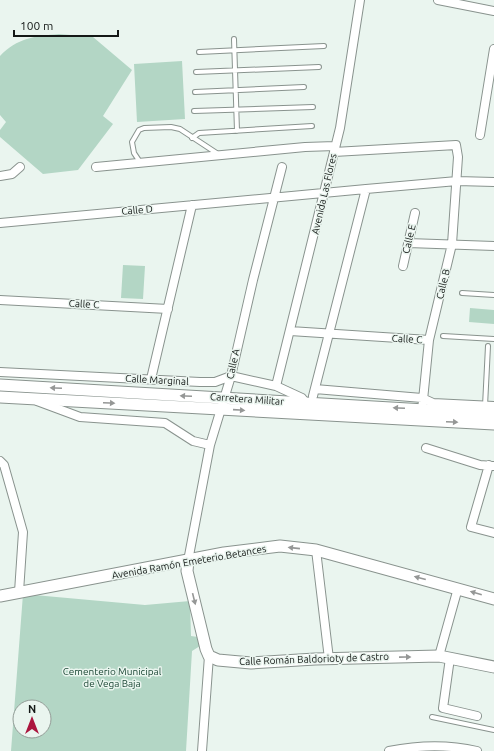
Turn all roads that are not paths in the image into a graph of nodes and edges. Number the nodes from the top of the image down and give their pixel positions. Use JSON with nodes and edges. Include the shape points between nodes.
{"nodes":[{"id":1,"x":360,"y":0,"type":"edge"},
{"id":2,"x":438,"y":0,"type":"edge"},
{"id":3,"x":494,"y":11,"type":"edge"},
{"id":4,"x":234,"y":39,"type":"dead end"},
{"id":5,"x":324,"y":46,"type":"dead end"},
{"id":6,"x":494,"y":49,"type":"edge"},
{"id":7,"x":234,"y":50,"type":"junction"},
{"id":8,"x":199,"y":52,"type":"dead end"},
{"id":9,"x":319,"y":67,"type":"dead end"},
{"id":10,"x":235,"y":71,"type":"junction"},
{"id":11,"x":196,"y":72,"type":"dead end"},
{"id":12,"x":304,"y":87,"type":"dead end"},
{"id":13,"x":236,"y":90,"type":"junction"},
{"id":14,"x":195,"y":92,"type":"dead end"},
{"id":15,"x":313,"y":107,"type":"dead end"},
{"id":16,"x":236,"y":110,"type":"junction"},
{"id":17,"x":194,"y":112,"type":"dead end"},
{"id":18,"x":312,"y":126,"type":"dead end"},
{"id":19,"x":237,"y":131,"type":"junction"},
{"id":20,"x":480,"y":135,"type":"dead end"},
{"id":21,"x":192,"y":138,"type":"junction"},
{"id":22,"x":335,"y":149,"type":"junction"},
{"id":23,"x":219,"y":155,"type":"junction"},
{"id":24,"x":141,"y":162,"type":"junction"},
{"id":25,"x":20,"y":167,"type":"dead end"},
{"id":26,"x":96,"y":167,"type":"dead end"},
{"id":27,"x":282,"y":167,"type":"dead end"},
{"id":28,"x":0,"y":176,"type":"edge"},
{"id":29,"x":457,"y":182,"type":"junction"},
{"id":30,"x":494,"y":182,"type":"edge"},
{"id":31,"x":366,"y":189,"type":"junction"},
{"id":32,"x":325,"y":194,"type":"junction"},
{"id":33,"x":274,"y":198,"type":"junction"},
{"id":34,"x":192,"y":205,"type":"junction"},
{"id":35,"x":416,"y":213,"type":"dead end"},
{"id":36,"x":0,"y":223,"type":"edge"},
{"id":37,"x":408,"y":243,"type":"junction"},
{"id":38,"x":452,"y":244,"type":"junction"},
{"id":39,"x":494,"y":246,"type":"edge"},
{"id":40,"x":403,"y":266,"type":"dead end"},
{"id":41,"x":462,"y":293,"type":"dead end"},
{"id":42,"x":494,"y":295,"type":"edge"},
{"id":43,"x":0,"y":300,"type":"edge"},
{"id":44,"x":168,"y":309,"type":"junction"},
{"id":45,"x":290,"y":331,"type":"junction"},
{"id":46,"x":329,"y":334,"type":"junction"},
{"id":47,"x":442,"y":336,"type":"dead end"},
{"id":48,"x":494,"y":339,"type":"edge"},
{"id":49,"x":429,"y":340,"type":"junction"},
{"id":50,"x":488,"y":346,"type":"dead end"},
{"id":51,"x":0,"y":372,"type":"edge"},
{"id":52,"x":231,"y":376,"type":"junction"},
{"id":53,"x":151,"y":379,"type":"junction"},
{"id":54,"x":0,"y":385,"type":"edge"},
{"id":55,"x":276,"y":386,"type":"junction"},
{"id":56,"x":311,"y":396,"type":"junction"},
{"id":57,"x":0,"y":397,"type":"edge"},
{"id":58,"x":29,"y":398,"type":"junction"},
{"id":59,"x":224,"y":398,"type":"junction"},
{"id":60,"x":422,"y":398,"type":"junction"},
{"id":61,"x":485,"y":406,"type":"junction"},
{"id":62,"x":494,"y":406,"type":"edge"},
{"id":63,"x":221,"y":409,"type":"junction"},
{"id":64,"x":422,"y":410,"type":"junction"},
{"id":65,"x":494,"y":414,"type":"edge"},
{"id":66,"x":494,"y":424,"type":"edge"},
{"id":67,"x":210,"y":445,"type":"junction"},
{"id":68,"x":426,"y":448,"type":"dead end"},
{"id":69,"x":0,"y":461,"type":"edge"},
{"id":70,"x":491,"y":466,"type":"edge"},
{"id":71,"x":494,"y":533,"type":"edge"},
{"id":72,"x":316,"y":550,"type":"junction"},
{"id":73,"x":188,"y":561,"type":"junction"},
{"id":74,"x":458,"y":588,"type":"junction"},
{"id":75,"x":20,"y":592,"type":"junction"},
{"id":76,"x":0,"y":596,"type":"edge"},
{"id":77,"x":494,"y":598,"type":"edge"},
{"id":78,"x":210,"y":656,"type":"junction"},
{"id":79,"x":444,"y":657,"type":"junction"},
{"id":80,"x":329,"y":659,"type":"junction"},
{"id":81,"x":494,"y":667,"type":"edge"},
{"id":82,"x":477,"y":716,"type":"dead end"},
{"id":83,"x":432,"y":717,"type":"dead end"},
{"id":84,"x":494,"y":730,"type":"edge"},
{"id":85,"x":202,"y":751,"type":"edge"},
{"id":86,"x":389,"y":751,"type":"edge"},
{"id":87,"x":477,"y":751,"type":"edge"}],
"edges":[{"from":1,"to":22,"type":"street","name":"Avenida Las Flores"},
{"from":2,"to":3,"type":"street"},
{"from":4,"to":7,"type":"lane"},
{"from":5,"to":7,"type":"lane"},
{"from":6,"to":20,"type":"street"},
{"from":7,"to":8,"type":"lane"},
{"from":7,"to":10,"type":"lane"},
{"from":9,"to":10,"type":"lane"},
{"from":10,"to":11,"type":"lane"},
{"from":10,"to":13,"type":"lane"},
{"from":12,"to":13,"type":"lane"},
{"from":13,"to":14,"type":"lane"},
{"from":13,"to":16,"type":"lane"},
{"from":15,"to":16,"type":"lane"},
{"from":16,"to":17,"type":"lane"},
{"from":16,"to":19,"type":"lane"},
{"from":18,"to":19,"type":"lane"},
{"from":19,"to":21,"type":"lane","via":[[199,133]]},
{"from":21,"to":23,"type":"lane"},
{"from":21,"to":24,"type":"lane","via":[[171,127],[139,130],[132,142],[134,153]]},
{"from":22,"to":23,"type":"street"},
{"from":22,"to":29,"type":"street","name":"Calle B","via":[[456,145]]},
{"from":22,"to":32,"type":"street","name":"Avenida Las Flores"},
{"from":23,"to":24,"type":"street"},
{"from":24,"to":26,"type":"street"},
{"from":25,"to":28,"type":"street","via":[[12,174]]},
{"from":27,"to":33,"type":"street","name":"Calle A"},
{"from":29,"to":30,"type":"street"},
{"from":29,"to":31,"type":"street","name":"Calle D"},
{"from":29,"to":38,"type":"street","name":"Calle B"},
{"from":31,"to":32,"type":"street","name":"Calle D"},
{"from":31,"to":46,"type":"street"},
{"from":32,"to":33,"type":"street","name":"Calle D"},
{"from":32,"to":45,"type":"street","name":"Avenida Las Flores"},
{"from":33,"to":34,"type":"street","name":"Calle D"},
{"from":33,"to":52,"type":"street","name":"Calle A"},
{"from":34,"to":36,"type":"street","name":"Calle D"},
{"from":34,"to":44,"type":"street"},
{"from":35,"to":37,"type":"street","name":"Calle E"},
{"from":37,"to":38,"type":"street"},
{"from":37,"to":40,"type":"street","name":"Calle E"},
{"from":38,"to":39,"type":"street"},
{"from":38,"to":49,"type":"street","name":"Calle B"},
{"from":41,"to":42,"type":"lane"},
{"from":43,"to":44,"type":"street","name":"Calle C"},
{"from":44,"to":53,"type":"street"},
{"from":45,"to":46,"type":"street","name":"Calle C"},
{"from":45,"to":55,"type":"street","name":"Avenida Las Flores"},
{"from":46,"to":49,"type":"street","name":"Calle C"},
{"from":46,"to":56,"type":"street"},
{"from":47,"to":48,"type":"lane"},
{"from":49,"to":60,"type":"street","name":"Calle B"},
{"from":50,"to":61,"type":"lane"},
{"from":51,"to":53,"type":"street","name":"Calle Marginal"},
{"from":52,"to":53,"type":"street","name":"Calle Marginal","via":[[215,382]]},
{"from":52,"to":55,"type":"street","name":"Calle Marginal"},
{"from":52,"to":59,"type":"street","name":"Calle A"},
{"from":59,"to":54,"type":"main road","name":"Carretera Militar","one_way":true},
{"from":55,"to":56,"type":"street","name":"Calle Marginal","via":[[302,398]]},
{"from":56,"to":59,"type":"main road","name":"Carretera Militar"},
{"from":56,"to":60,"type":"street"},
{"from":64,"to":56,"type":"main road","name":"Carretera Militar","one_way":true},
{"from":57,"to":58,"type":"main road","name":"Carretera Militar"},
{"from":58,"to":63,"type":"main road","name":"Carretera Militar","one_way":true},
{"from":58,"to":67,"type":"street","via":[[80,417],[165,423],[193,441]]},
{"from":59,"to":63,"type":"street","name":"Calle A"},
{"from":60,"to":61,"type":"street","via":[[433,403]]},
{"from":60,"to":64,"type":"street","name":"Calle B"},
{"from":61,"to":62,"type":"street"},
{"from":63,"to":66,"type":"main road","name":"Carretera Militar","one_way":true},
{"from":63,"to":67,"type":"street","name":"Calle A"},
{"from":64,"to":65,"type":"main road","name":"Carretera Militar"},
{"from":67,"to":73,"type":"street","name":"Calle A"},
{"from":68,"to":70,"type":"street"},
{"from":69,"to":75,"type":"street","via":[[4,464],[23,532]]},
{"from":70,"to":71,"type":"street","via":[[471,527]]},
{"from":72,"to":73,"type":"main road","name":"Avenida Ramón Emeterio Betances","one_way":true,"via":[[280,546]]},
{"from":74,"to":72,"type":"main road","name":"Avenida Ramón Emeterio Betances","one_way":true},
{"from":72,"to":80,"type":"street"},
{"from":73,"to":75,"type":"main road","name":"Avenida Ramón Emeterio Betances"},
{"from":73,"to":78,"type":"main road","one_way":true,"via":[[187,571]]},
{"from":77,"to":74,"type":"main road","name":"Avenida Ramón Emeterio Betances","one_way":true},
{"from":74,"to":79,"type":"street"},
{"from":75,"to":76,"type":"main road","name":"Avenida Ramón Emeterio Betances"},
{"from":78,"to":80,"type":"main road","name":"Calle Román Baldorioty de Castro","via":[[218,660],[251,663]]},
{"from":78,"to":85,"type":"street"},
{"from":80,"to":79,"type":"main road","name":"Calle Román Baldorioty de Castro","one_way":true},
{"from":79,"to":81,"type":"main road","name":"Calle Román Baldorioty de Castro"},
{"from":79,"to":82,"type":"street","via":[[442,708]]},
{"from":83,"to":84,"type":"lane"},
{"from":86,"to":87,"type":"street","via":[[408,747],[441,746]]}]}
